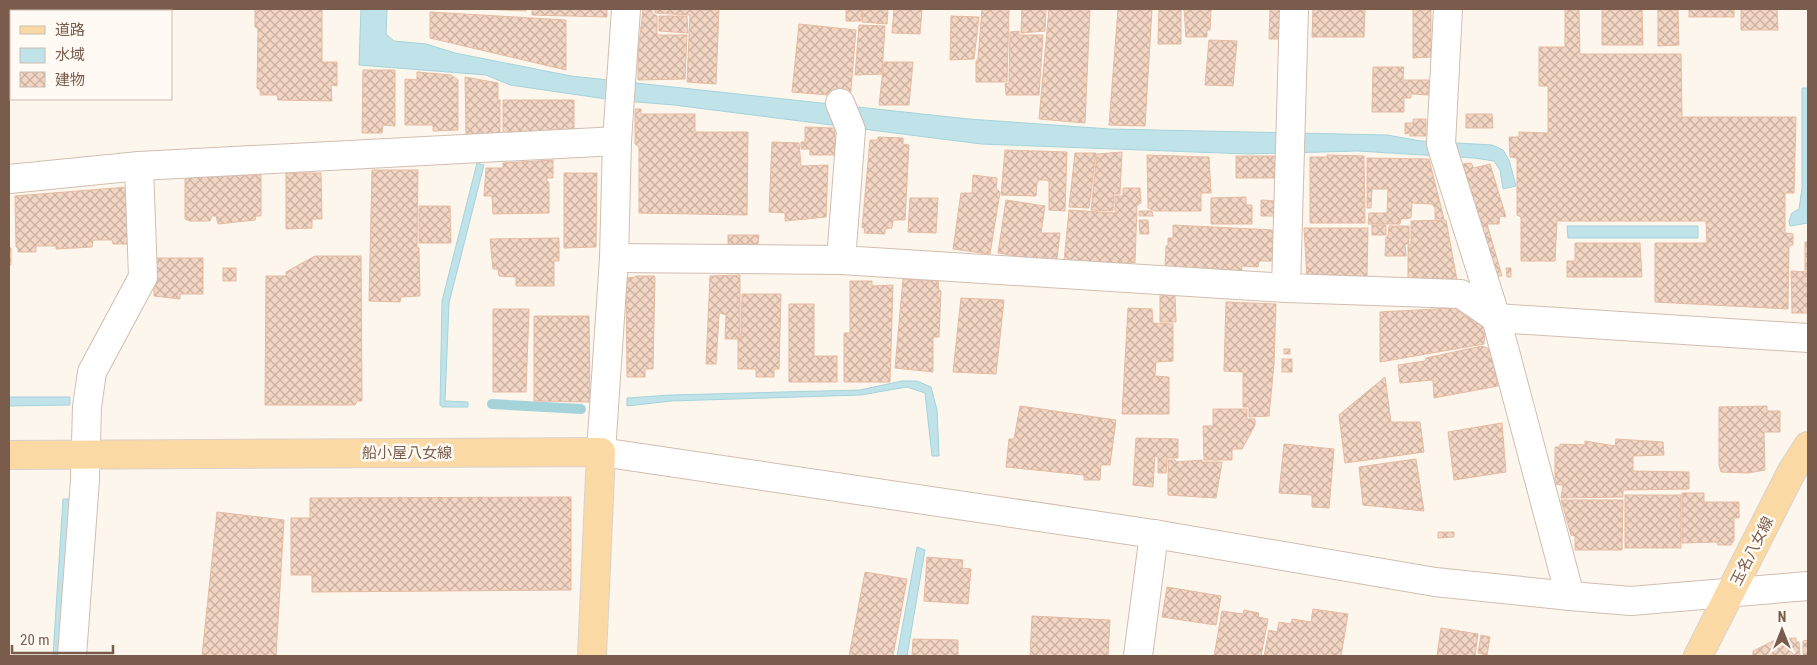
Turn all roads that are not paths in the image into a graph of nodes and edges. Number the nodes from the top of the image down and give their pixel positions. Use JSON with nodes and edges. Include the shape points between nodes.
{"nodes":[{"id":1,"x":626,"y":9,"type":"edge"},
{"id":2,"x":1294,"y":9,"type":"edge"},
{"id":3,"x":1448,"y":9,"type":"edge"},
{"id":4,"x":840,"y":103,"type":"dead end"},
{"id":5,"x":617,"y":141,"type":"junction"},
{"id":6,"x":139,"y":166,"type":"junction"},
{"id":7,"x":9,"y":179,"type":"edge"},
{"id":8,"x":614,"y":258,"type":"junction"},
{"id":9,"x":841,"y":260,"type":"junction"},
{"id":10,"x":1286,"y":288,"type":"junction"},
{"id":11,"x":1496,"y":318,"type":"junction"},
{"id":12,"x":1808,"y":338,"type":"edge"},
{"id":13,"x":1808,"y":446,"type":"edge"},
{"id":14,"x":601,"y":452,"type":"junction"},
{"id":15,"x":86,"y":455,"type":"junction"},
{"id":16,"x":9,"y":456,"type":"edge"},
{"id":17,"x":1154,"y":534,"type":"junction"},
{"id":18,"x":1808,"y":586,"type":"edge"},
{"id":19,"x":1732,"y":592,"type":"junction"},
{"id":20,"x":1570,"y":596,"type":"junction"},
{"id":21,"x":72,"y":656,"type":"edge"},
{"id":22,"x":592,"y":656,"type":"edge"},
{"id":23,"x":1138,"y":656,"type":"edge"},
{"id":24,"x":1698,"y":656,"type":"edge"}],
"edges":[{"from":1,"to":5,"type":"street"},
{"from":2,"to":10,"type":"street"},
{"from":3,"to":11,"type":"street","via":[[1441,144]]},
{"from":4,"to":9,"type":"street","via":[[851,130]]},
{"from":5,"to":6,"type":"street"},
{"from":5,"to":8,"type":"street"},
{"from":6,"to":7,"type":"street"},
{"from":6,"to":15,"type":"street","via":[[143,277],[92,372]]},
{"from":8,"to":9,"type":"street"},
{"from":8,"to":14,"type":"street"},
{"from":9,"to":10,"type":"street"},
{"from":10,"to":11,"type":"street","via":[[1461,294]]},
{"from":11,"to":12,"type":"street"},
{"from":11,"to":20,"type":"street"},
{"from":13,"to":19,"type":"main road","name":"玉名八女線","via":[[1792,471]]},
{"from":14,"to":15,"type":"main road","name":"船小屋八女線"},
{"from":14,"to":17,"type":"street"},
{"from":14,"to":22,"type":"main road"},
{"from":15,"to":16,"type":"main road","name":"船小屋八女線"},
{"from":15,"to":21,"type":"street"},
{"from":17,"to":20,"type":"street","via":[[1435,582]]},
{"from":17,"to":23,"type":"street"},
{"from":18,"to":19,"type":"street"},
{"from":19,"to":20,"type":"street","via":[[1631,601]]},
{"from":19,"to":24,"type":"main road","name":"玉名八女線"}]}
